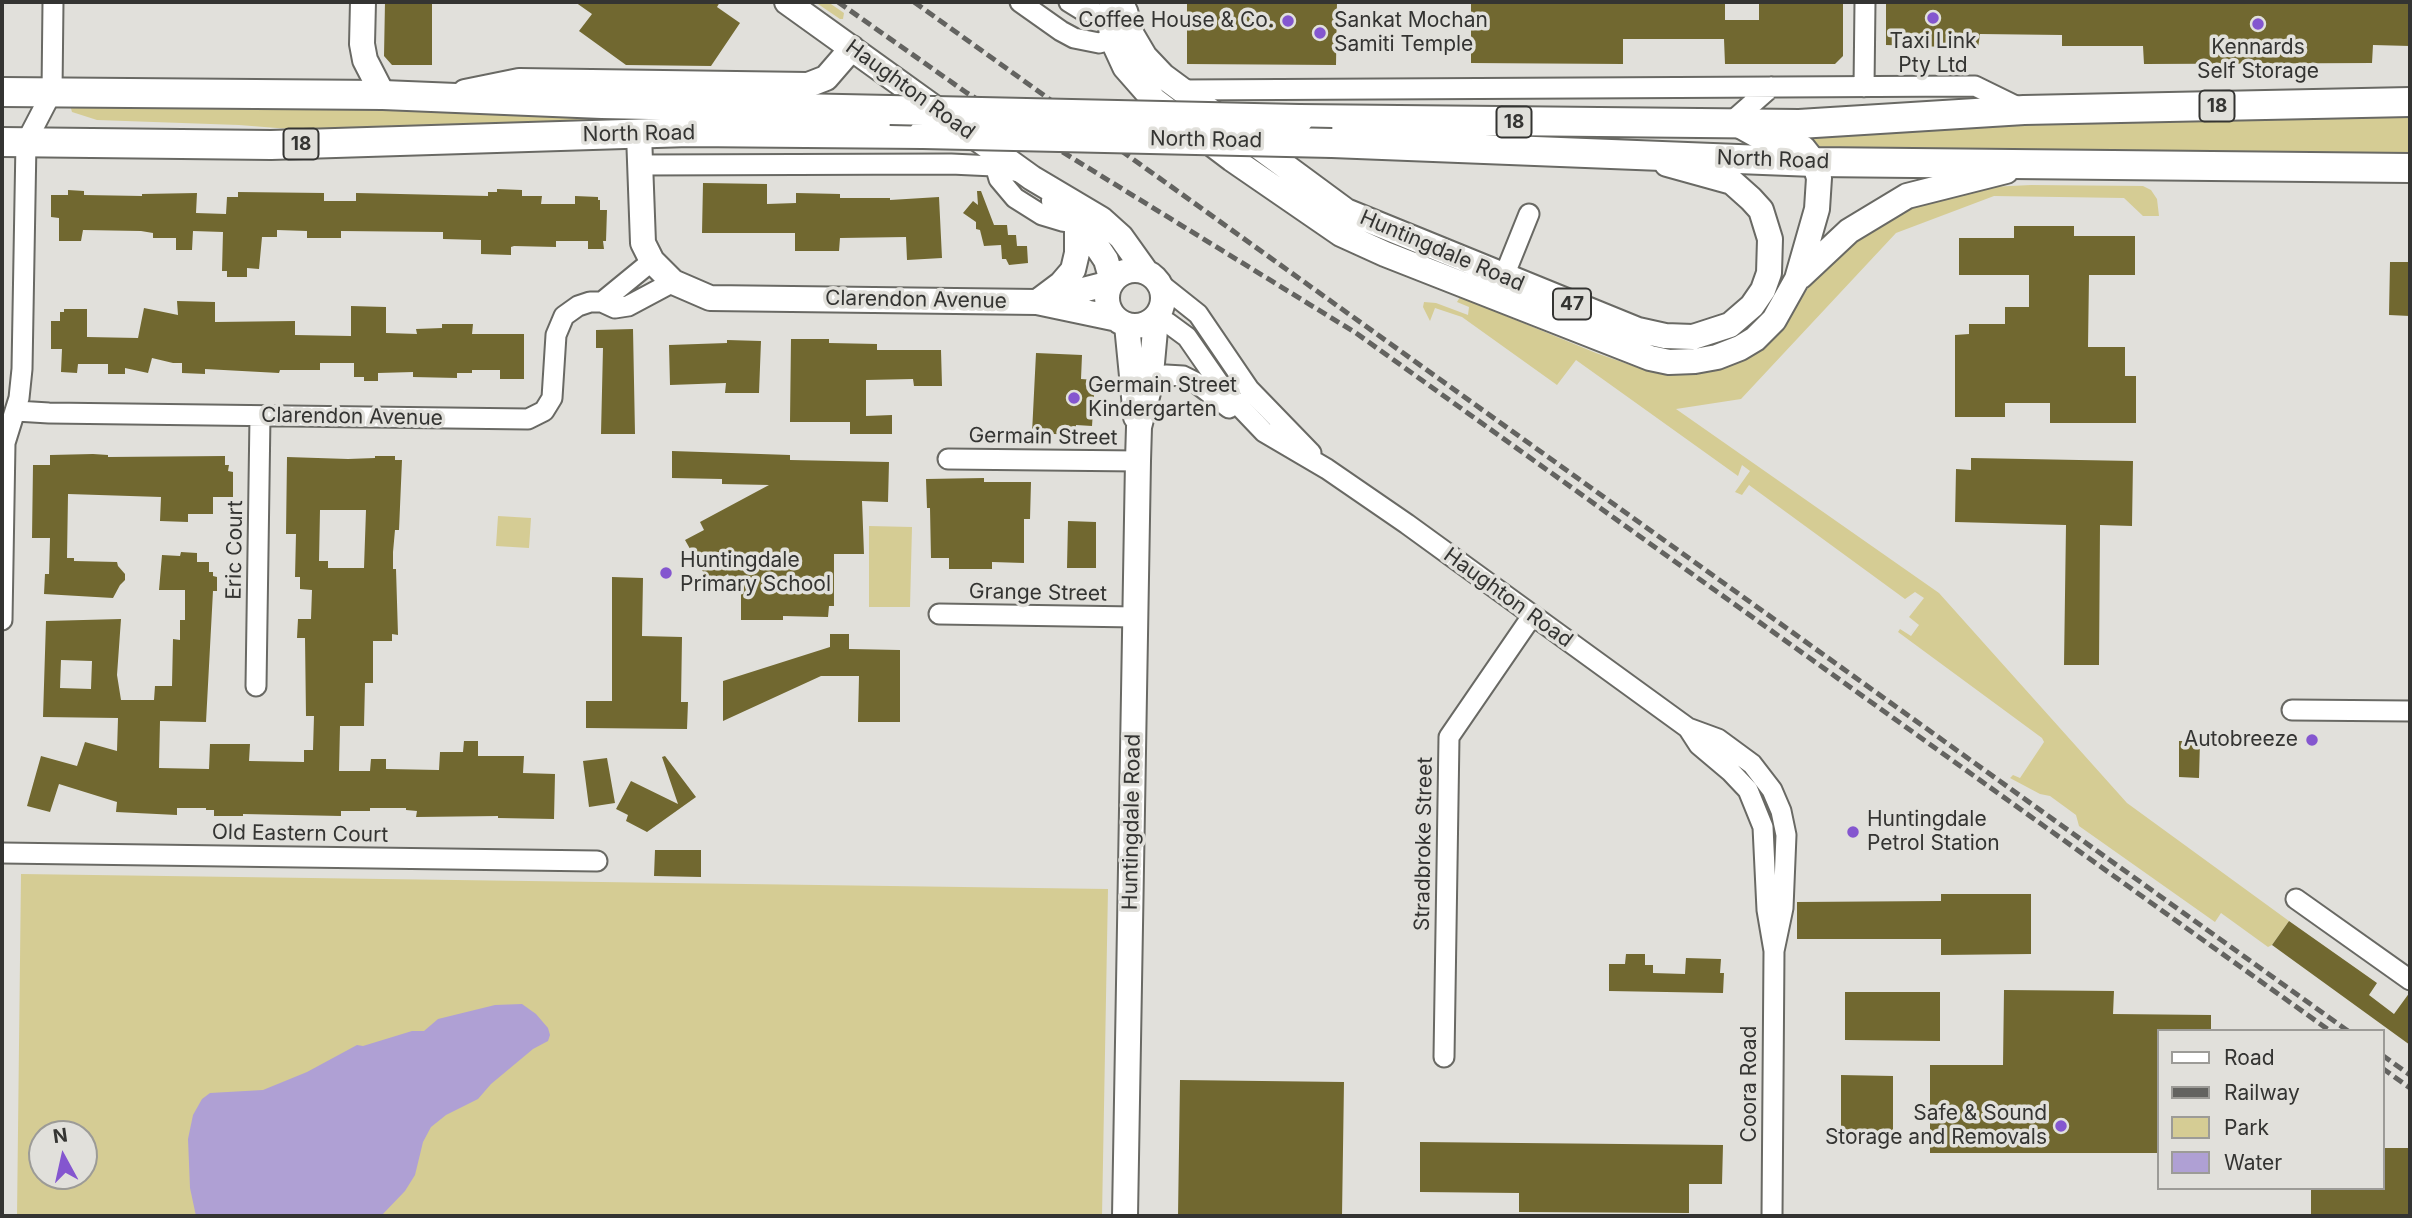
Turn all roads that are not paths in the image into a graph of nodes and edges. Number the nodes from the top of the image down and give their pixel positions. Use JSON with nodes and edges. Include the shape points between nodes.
{"nodes":[{"id":1,"x":53,"y":2,"type":"edge"},
{"id":2,"x":363,"y":2,"type":"edge"},
{"id":3,"x":787,"y":2,"type":"edge"},
{"id":4,"x":1020,"y":2,"type":"edge"},
{"id":5,"x":1069,"y":2,"type":"edge"},
{"id":6,"x":1865,"y":2,"type":"edge"},
{"id":7,"x":1118,"y":17,"type":"edge"},
{"id":8,"x":852,"y":48,"type":"junction"},
{"id":9,"x":1771,"y":87,"type":"junction"},
{"id":10,"x":1864,"y":87,"type":"junction"},
{"id":11,"x":1181,"y":90,"type":"junction"},
{"id":12,"x":2,"y":92,"type":"edge"},
{"id":13,"x":52,"y":92,"type":"junction"},
{"id":14,"x":383,"y":95,"type":"junction"},
{"id":15,"x":437,"y":98,"type":"junction"},
{"id":16,"x":2410,"y":102,"type":"edge"},
{"id":17,"x":2024,"y":110,"type":"junction"},
{"id":18,"x":1733,"y":124,"type":"junction"},
{"id":19,"x":639,"y":134,"type":"junction"},
{"id":20,"x":14,"y":142,"type":"edge"},
{"id":21,"x":1625,"y":155,"type":"junction"},
{"id":22,"x":993,"y":157,"type":"junction"},
{"id":23,"x":1814,"y":162,"type":"junction"},
{"id":24,"x":2041,"y":163,"type":"junction"},
{"id":25,"x":640,"y":166,"type":"junction"},
{"id":26,"x":2410,"y":167,"type":"edge"},
{"id":27,"x":1032,"y":178,"type":"junction"},
{"id":28,"x":1529,"y":215,"type":"dead end"},
{"id":29,"x":1077,"y":223,"type":"junction"},
{"id":30,"x":652,"y":261,"type":"junction"},
{"id":31,"x":1152,"y":278,"type":"junction"},
{"id":32,"x":1797,"y":279,"type":"junction"},
{"id":33,"x":673,"y":282,"type":"junction"},
{"id":34,"x":1111,"y":282,"type":"junction"},
{"id":35,"x":1499,"y":287,"type":"junction"},
{"id":36,"x":602,"y":302,"type":"junction"},
{"id":37,"x":1037,"y":302,"type":"junction"},
{"id":38,"x":1156,"y":318,"type":"junction"},
{"id":39,"x":1120,"y":322,"type":"junction"},
{"id":40,"x":1150,"y":385,"type":"junction"},
{"id":41,"x":16,"y":411,"type":"junction"},
{"id":42,"x":260,"y":416,"type":"junction"},
{"id":43,"x":1256,"y":426,"type":"junction"},
{"id":44,"x":1139,"y":428,"type":"junction"},
{"id":45,"x":948,"y":459,"type":"dead end"},
{"id":46,"x":1138,"y":461,"type":"junction"},
{"id":47,"x":1327,"y":469,"type":"junction"},
{"id":48,"x":939,"y":614,"type":"dead end"},
{"id":49,"x":1532,"y":616,"type":"junction"},
{"id":50,"x":1136,"y":617,"type":"junction"},
{"id":51,"x":2,"y":620,"type":"edge"},
{"id":52,"x":256,"y":686,"type":"dead end"},
{"id":53,"x":2292,"y":709,"type":"dead end"},
{"id":54,"x":2410,"y":711,"type":"edge"},
{"id":55,"x":1688,"y":728,"type":"junction"},
{"id":56,"x":1781,"y":811,"type":"joint"},
{"id":57,"x":1760,"y":816,"type":"joint"},
{"id":58,"x":2,"y":853,"type":"edge"},
{"id":59,"x":597,"y":861,"type":"dead end"},
{"id":60,"x":2296,"y":900,"type":"dead end"},
{"id":61,"x":1774,"y":951,"type":"junction"},
{"id":62,"x":2410,"y":980,"type":"edge"},
{"id":63,"x":1444,"y":1057,"type":"dead end"},
{"id":64,"x":1125,"y":1216,"type":"edge"},
{"id":65,"x":1772,"y":1216,"type":"edge"}],
"edges":[{"from":1,"to":13,"type":"street"},
{"from":2,"to":14,"type":"main road","via":[[365,60]]},
{"from":3,"to":8,"type":"main road","name":"Haughton Road"},
{"from":4,"to":7,"type":"street","via":[[1074,38],[1099,43]]},
{"from":5,"to":7,"type":"street","via":[[1082,10]]},
{"from":6,"to":10,"type":"street"},
{"from":7,"to":11,"type":"main road","name":"Huntingdale Road","number":"47","via":[[1153,66]]},
{"from":7,"to":35,"type":"main road","name":"Huntingdale Road","number":"47","via":[[1125,67],[1154,100],[1232,159],[1341,234]]},
{"from":8,"to":15,"type":"main road","via":[[826,78],[808,85],[519,81]]},
{"from":8,"to":22,"type":"main road","name":"Haughton Road"},
{"from":9,"to":10,"type":"street","name":"North Road"},
{"from":9,"to":11,"type":"street","name":"North Road"},
{"from":9,"to":18,"type":"street","name":"North Road"},
{"from":10,"to":17,"type":"street","name":"North Road","via":[[1975,86]]},
{"from":11,"to":35,"type":"main road","name":"Huntingdale Road","number":"47","via":[[1346,211]]},
{"from":12,"to":13,"type":"highway","name":"North Road","number":"18"},
{"from":13,"to":14,"type":"highway","name":"North Road","number":"18"},
{"from":13,"to":20,"type":"street"},
{"from":14,"to":15,"type":"highway","name":"North Road","number":"18"},
{"from":15,"to":18,"type":"highway","name":"North Road","number":"18","bridge":true,"via":[[1299,119]]},
{"from":16,"to":17,"type":"highway","name":"North Road","number":"18"},
{"from":17,"to":18,"type":"highway","name":"North Road","number":"18"},
{"from":18,"to":23,"type":"main road","via":[[1771,143],[1803,148]]},
{"from":19,"to":20,"type":"highway","name":"North Road","number":"18","via":[[271,145]]},
{"from":19,"to":21,"type":"highway","name":"North Road","number":"18","bridge":true,"via":[[923,134]]},
{"from":19,"to":25,"type":"main road","name":"Clarendon Avenue"},
{"from":20,"to":41,"type":"street","via":[[22,369]]},
{"from":21,"to":23,"type":"highway","name":"North Road","number":"18"},
{"from":21,"to":35,"type":"main road","name":"Huntingdale Road","number":"47","via":[[1725,179],[1757,204],[1769,232],[1771,264],[1763,290],[1748,311],[1712,333],[1665,336]]},
{"from":22,"to":25,"type":"street","name":"North Road"},
{"from":22,"to":27,"type":"main road","name":"Haughton Road"},
{"from":22,"to":29,"type":"street","via":[[1006,189],[1030,208],[1047,218]]},
{"from":23,"to":24,"type":"highway","name":"North Road","number":"18"},
{"from":23,"to":32,"type":"main road","name":"Huntingdale Road","number":"47","via":[[1819,198]]},
{"from":24,"to":26,"type":"highway","name":"North Road","number":"18"},
{"from":24,"to":32,"type":"main road","via":[[1907,196],[1849,231]]},
{"from":25,"to":30,"type":"main road","name":"Clarendon Avenue","via":[[643,243]]},
{"from":27,"to":29,"type":"main road","name":"Haughton Road"},
{"from":27,"to":31,"type":"main road","name":"Haughton Road","via":[[1101,219]]},
{"from":28,"to":35,"type":"street"},
{"from":29,"to":34,"type":"main road","name":"Haughton Road","via":[[1101,253]]},
{"from":29,"to":37,"type":"main road","via":[[1073,270]]},
{"from":30,"to":33,"type":"main road","name":"Clarendon Avenue"},
{"from":30,"to":36,"type":"street","name":"Clarendon Avenue"},
{"from":31,"to":34,"type":"main road","via":[[1135,270],[1125,271]]},
{"from":31,"to":38,"type":"main road","via":[[1162,292]]},
{"from":31,"to":47,"type":"street","name":"Haughton Road","via":[[1198,314],[1250,389]]},
{"from":32,"to":35,"type":"main road","name":"Huntingdale Road","number":"47","via":[[1783,307],[1755,339],[1695,362],[1650,358]]},
{"from":33,"to":36,"type":"street","name":"Clarendon Avenue","via":[[628,306],[615,308]]},
{"from":33,"to":37,"type":"main road","name":"Clarendon Avenue","via":[[710,298]]},
{"from":34,"to":37,"type":"main road","name":"Clarendon Avenue"},
{"from":34,"to":39,"type":"main road","via":[[1107,306]]},
{"from":36,"to":42,"type":"street","name":"Clarendon Avenue","via":[[578,306],[561,321],[552,398],[537,416],[519,420]]},
{"from":37,"to":39,"type":"main road","name":"Clarendon Avenue"},
{"from":38,"to":39,"type":"main road","via":[[1147,324]]},
{"from":38,"to":40,"type":"main road","name":"Huntingdale Road"},
{"from":38,"to":43,"type":"street","name":"Haughton Road","via":[[1187,337]]},
{"from":39,"to":44,"type":"main road","name":"Huntingdale Road","via":[[1131,354]]},
{"from":40,"to":43,"type":"street","via":[[1166,375],[1187,377]]},
{"from":40,"to":44,"type":"main road","name":"Huntingdale Road"},
{"from":41,"to":42,"type":"street","name":"Clarendon Avenue"},
{"from":41,"to":51,"type":"street","via":[[5,443]]},
{"from":42,"to":52,"type":"street","name":"Eric Court"},
{"from":43,"to":47,"type":"street","name":"Haughton Road"},
{"from":44,"to":46,"type":"main road","name":"Huntingdale Road"},
{"from":45,"to":46,"type":"street","name":"Germain Street"},
{"from":46,"to":50,"type":"main road","name":"Huntingdale Road"},
{"from":47,"to":49,"type":"street","name":"Haughton Road"},
{"from":48,"to":50,"type":"street","name":"Grange Street"},
{"from":49,"to":55,"type":"street","name":"Haughton Road"},
{"from":49,"to":63,"type":"street","name":"Stradbroke Street","via":[[1449,737]]},
{"from":50,"to":64,"type":"main road","name":"Huntingdale Road"},
{"from":53,"to":54,"type":"street"},
{"from":55,"to":56,"type":"street","name":"Haughton Road","via":[[1718,739],[1752,764]]},
{"from":55,"to":57,"type":"street","name":"Haughton Road","via":[[1699,745],[1748,790]]},
{"from":56,"to":61,"type":"street","name":"Coora Road","via":[[1786,868]]},
{"from":57,"to":61,"type":"street","name":"Coora Road"},
{"from":58,"to":59,"type":"street","name":"Old Eastern Court"},
{"from":60,"to":62,"type":"street"},
{"from":61,"to":65,"type":"street","name":"Coora Road"}]}
